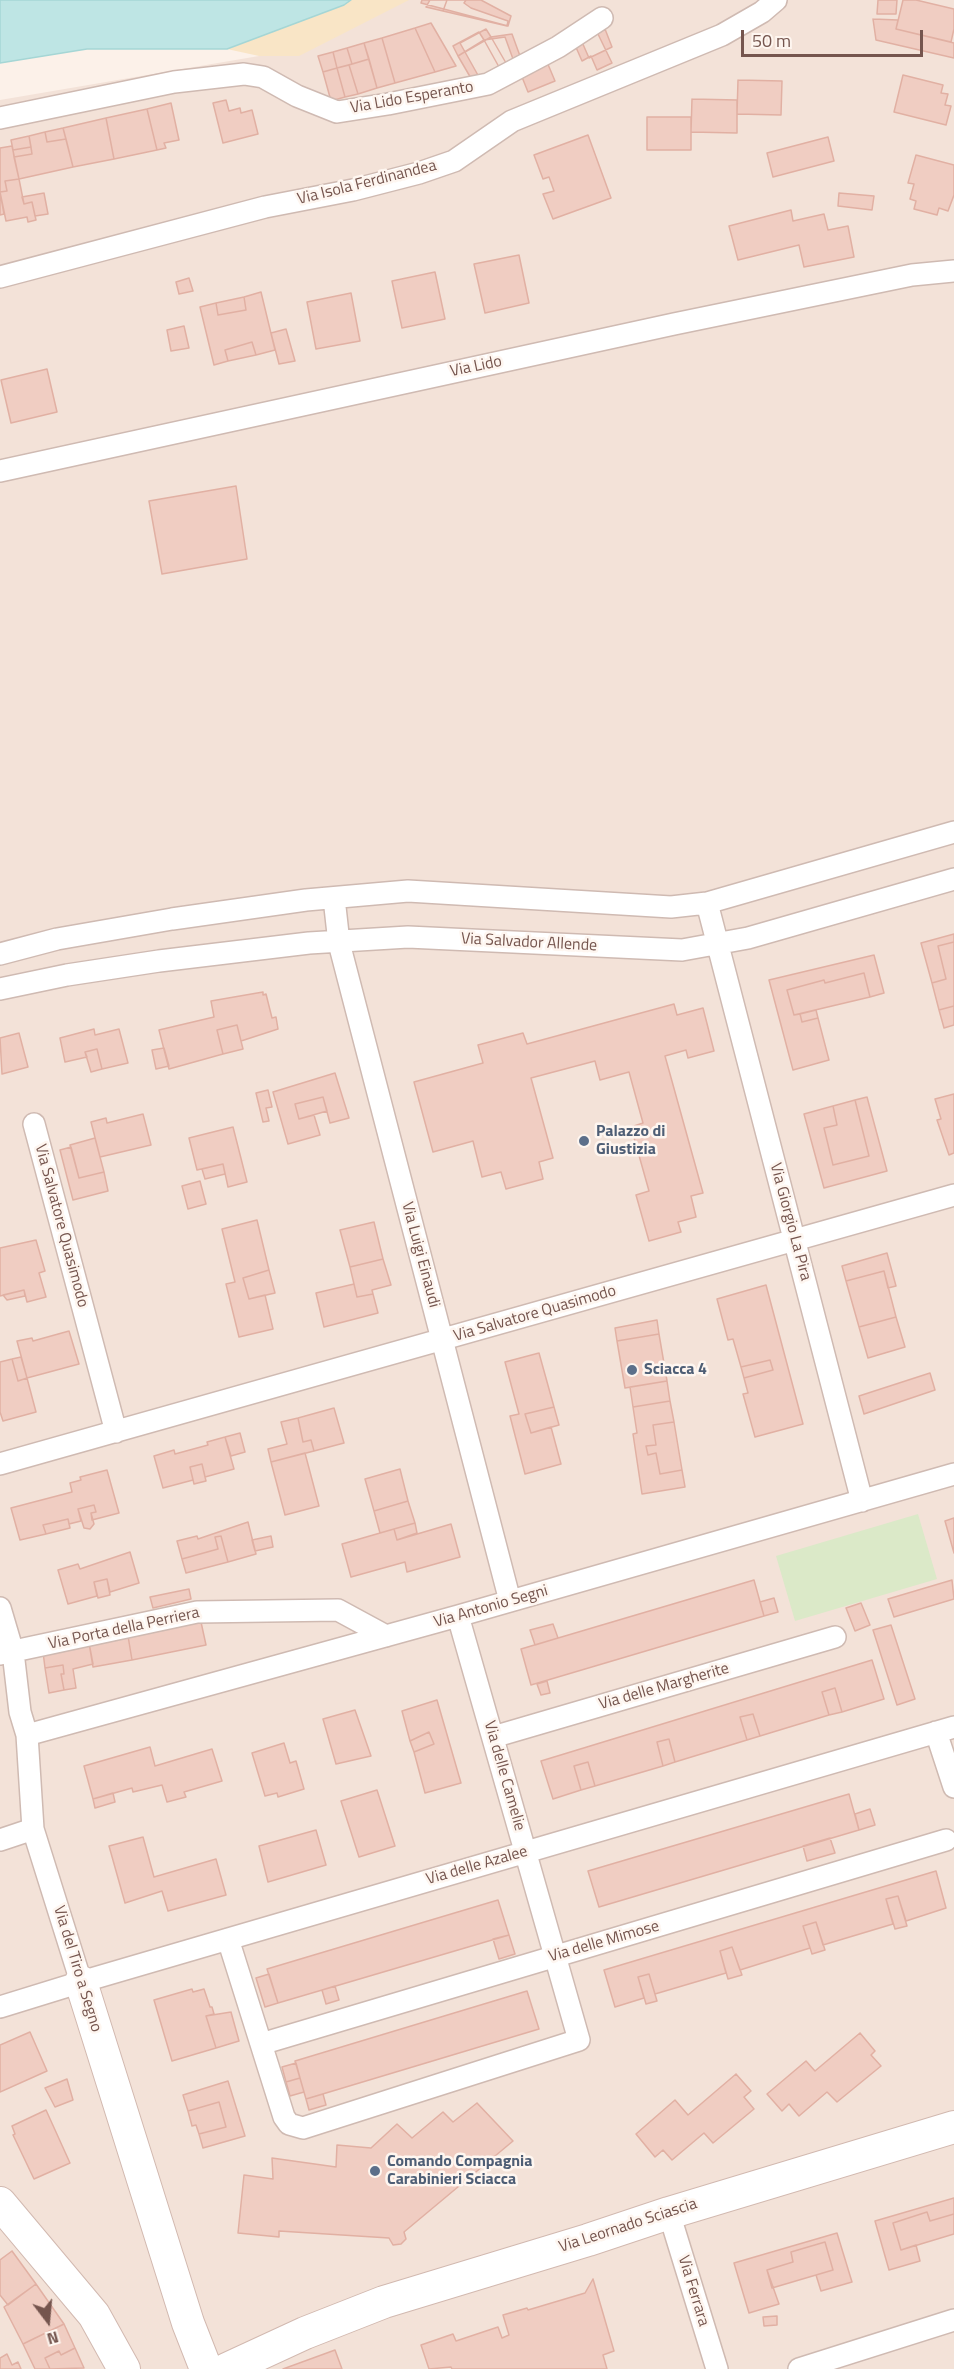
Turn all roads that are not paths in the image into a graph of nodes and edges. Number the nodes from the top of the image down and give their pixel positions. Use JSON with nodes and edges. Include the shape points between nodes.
{"nodes":[{"id":1,"x":776,"y":0,"type":"edge"},
{"id":2,"x":602,"y":18,"type":"dead end"},
{"id":3,"x":0,"y":118,"type":"edge"},
{"id":4,"x":954,"y":271,"type":"edge"},
{"id":5,"x":0,"y":277,"type":"edge"},
{"id":6,"x":0,"y":471,"type":"edge"},
{"id":7,"x":954,"y":832,"type":"edge"},
{"id":8,"x":954,"y":879,"type":"edge"},
{"id":9,"x":334,"y":898,"type":"junction"},
{"id":10,"x":707,"y":903,"type":"junction"},
{"id":11,"x":339,"y":943,"type":"junction"},
{"id":12,"x":718,"y":944,"type":"junction"},
{"id":13,"x":0,"y":954,"type":"edge"},
{"id":14,"x":0,"y":989,"type":"edge"},
{"id":15,"x":34,"y":1124,"type":"dead end"},
{"id":16,"x":954,"y":1195,"type":"edge"},
{"id":17,"x":794,"y":1240,"type":"junction"},
{"id":18,"x":442,"y":1340,"type":"junction"},
{"id":19,"x":116,"y":1432,"type":"junction"},
{"id":20,"x":0,"y":1464,"type":"edge"},
{"id":21,"x":954,"y":1474,"type":"edge"},
{"id":22,"x":862,"y":1501,"type":"junction"},
{"id":23,"x":510,"y":1602,"type":"junction"},
{"id":24,"x":0,"y":1608,"type":"edge"},
{"id":25,"x":458,"y":1616,"type":"junction"},
{"id":26,"x":386,"y":1636,"type":"junction"},
{"id":27,"x":835,"y":1637,"type":"dead end"},
{"id":28,"x":7,"y":1653,"type":"edge"},
{"id":29,"x":945,"y":1730,"type":"edge"},
{"id":30,"x":27,"y":1736,"type":"junction"},
{"id":31,"x":493,"y":1737,"type":"junction"},
{"id":32,"x":954,"y":1787,"type":"edge"},
{"id":33,"x":33,"y":1829,"type":"junction"},
{"id":34,"x":0,"y":1840,"type":"edge"},
{"id":35,"x":946,"y":1840,"type":"dead end"},
{"id":36,"x":526,"y":1851,"type":"junction"},
{"id":37,"x":228,"y":1939,"type":"junction"},
{"id":38,"x":555,"y":1956,"type":"junction"},
{"id":39,"x":81,"y":1982,"type":"junction"},
{"id":40,"x":0,"y":2007,"type":"edge"},
{"id":41,"x":261,"y":2044,"type":"junction"},
{"id":42,"x":954,"y":2127,"type":"edge"},
{"id":43,"x":0,"y":2204,"type":"edge"},
{"id":44,"x":669,"y":2212,"type":"junction"},
{"id":45,"x":954,"y":2320,"type":"edge"},
{"id":46,"x":188,"y":2323,"type":"junction"},
{"id":47,"x":305,"y":2333,"type":"junction"},
{"id":48,"x":124,"y":2369,"type":"edge"},
{"id":49,"x":188,"y":2369,"type":"edge"},
{"id":50,"x":206,"y":2369,"type":"edge"},
{"id":51,"x":227,"y":2369,"type":"edge"},
{"id":52,"x":269,"y":2369,"type":"edge"},
{"id":53,"x":717,"y":2369,"type":"edge"},
{"id":54,"x":799,"y":2369,"type":"edge"}],
"edges":[{"from":1,"to":5,"type":"street","name":"Via Isola Ferdinandea","via":[[722,35],[512,121],[454,161],[353,190],[265,207]]},
{"from":2,"to":3,"type":"street","name":"Via Lido Esperanto","via":[[558,47],[488,84],[388,104],[338,112],[263,77],[244,74],[174,82]]},
{"from":4,"to":6,"type":"street","name":"Via Lido","via":[[912,275],[674,324]]},
{"from":7,"to":10,"type":"street"},
{"from":8,"to":12,"type":"street","name":"Via Salvador Allende"},
{"from":9,"to":10,"type":"street","via":[[408,891],[671,907]]},
{"from":9,"to":11,"type":"street"},
{"from":9,"to":13,"type":"street","via":[[137,925]]},
{"from":10,"to":12,"type":"street"},
{"from":11,"to":12,"type":"street","name":"Via Salvador Allende","via":[[408,937],[682,950]]},
{"from":11,"to":14,"type":"street","name":"Via Salvador Allende","via":[[159,961]]},
{"from":11,"to":18,"type":"street","name":"Via Luigi Einaudi"},
{"from":12,"to":17,"type":"street","name":"Via Giorgio La Pira"},
{"from":15,"to":19,"type":"street","name":"Via Salvatore Quasimodo"},
{"from":16,"to":17,"type":"street","name":"Via Salvatore Quasimodo"},
{"from":17,"to":18,"type":"street","name":"Via Salvatore Quasimodo"},
{"from":17,"to":22,"type":"street","name":"Via Giorgio La Pira"},
{"from":18,"to":19,"type":"street","name":"Via Salvatore Quasimodo"},
{"from":18,"to":23,"type":"street","name":"Via Luigi Einaudi"},
{"from":19,"to":20,"type":"street","name":"Via Salvatore Quasimodo"},
{"from":21,"to":22,"type":"street","name":"Via Antonio Segni"},
{"from":22,"to":23,"type":"street","name":"Via Antonio Segni"},
{"from":23,"to":25,"type":"street","name":"Via Antonio Segni"},
{"from":24,"to":28,"type":"street","name":"Via del Tiro a Segno"},
{"from":25,"to":26,"type":"street","name":"Via Antonio Segni"},
{"from":25,"to":31,"type":"street","name":"Via delle Camelie"},
{"from":26,"to":28,"type":"street","name":"Via Porta della Perriera","via":[[338,1610],[197,1611]]},
{"from":26,"to":30,"type":"street","name":"Via Antonio Segni"},
{"from":27,"to":31,"type":"street","name":"Via delle Margherite"},
{"from":28,"to":30,"type":"street","name":"Via del Tiro a Segno"},
{"from":29,"to":32,"type":"street"},
{"from":29,"to":36,"type":"street","name":"Via delle Azalee"},
{"from":30,"to":33,"type":"street","name":"Via del Tiro a Segno"},
{"from":31,"to":36,"type":"street","name":"Via delle Camelie"},
{"from":33,"to":34,"type":"street"},
{"from":33,"to":39,"type":"street","name":"Via del Tiro a Segno"},
{"from":35,"to":38,"type":"street","name":"Via delle Mimose"},
{"from":36,"to":37,"type":"street","name":"Via delle Azalee"},
{"from":36,"to":38,"type":"street","name":"Via delle Camelie"},
{"from":37,"to":39,"type":"street","name":"Via delle Azalee"},
{"from":37,"to":41,"type":"street"},
{"from":38,"to":41,"type":"street","name":"Via delle Mimose"},
{"from":38,"to":41,"type":"street","name":"Via delle Camelie","via":[[579,2040],[303,2128],[289,2124],[284,2117]]},
{"from":39,"to":40,"type":"street","name":"Via delle Azalee"},
{"from":39,"to":46,"type":"street","name":"Via del Tiro a Segno"},
{"from":42,"to":44,"type":"street","name":"Via Leornado Sciascia"},
{"from":43,"to":48,"type":"street","via":[[94,2315]]},
{"from":44,"to":47,"type":"street","name":"Via Leornado Sciascia","via":[[384,2302]]},
{"from":44,"to":53,"type":"street","name":"Via Ferrara"},
{"from":45,"to":54,"type":"street"},
{"from":46,"to":49,"type":"street"},
{"from":46,"to":50,"type":"street"},
{"from":47,"to":51,"type":"street","name":"Via Leornado Sciascia"},
{"from":47,"to":52,"type":"street"}]}
